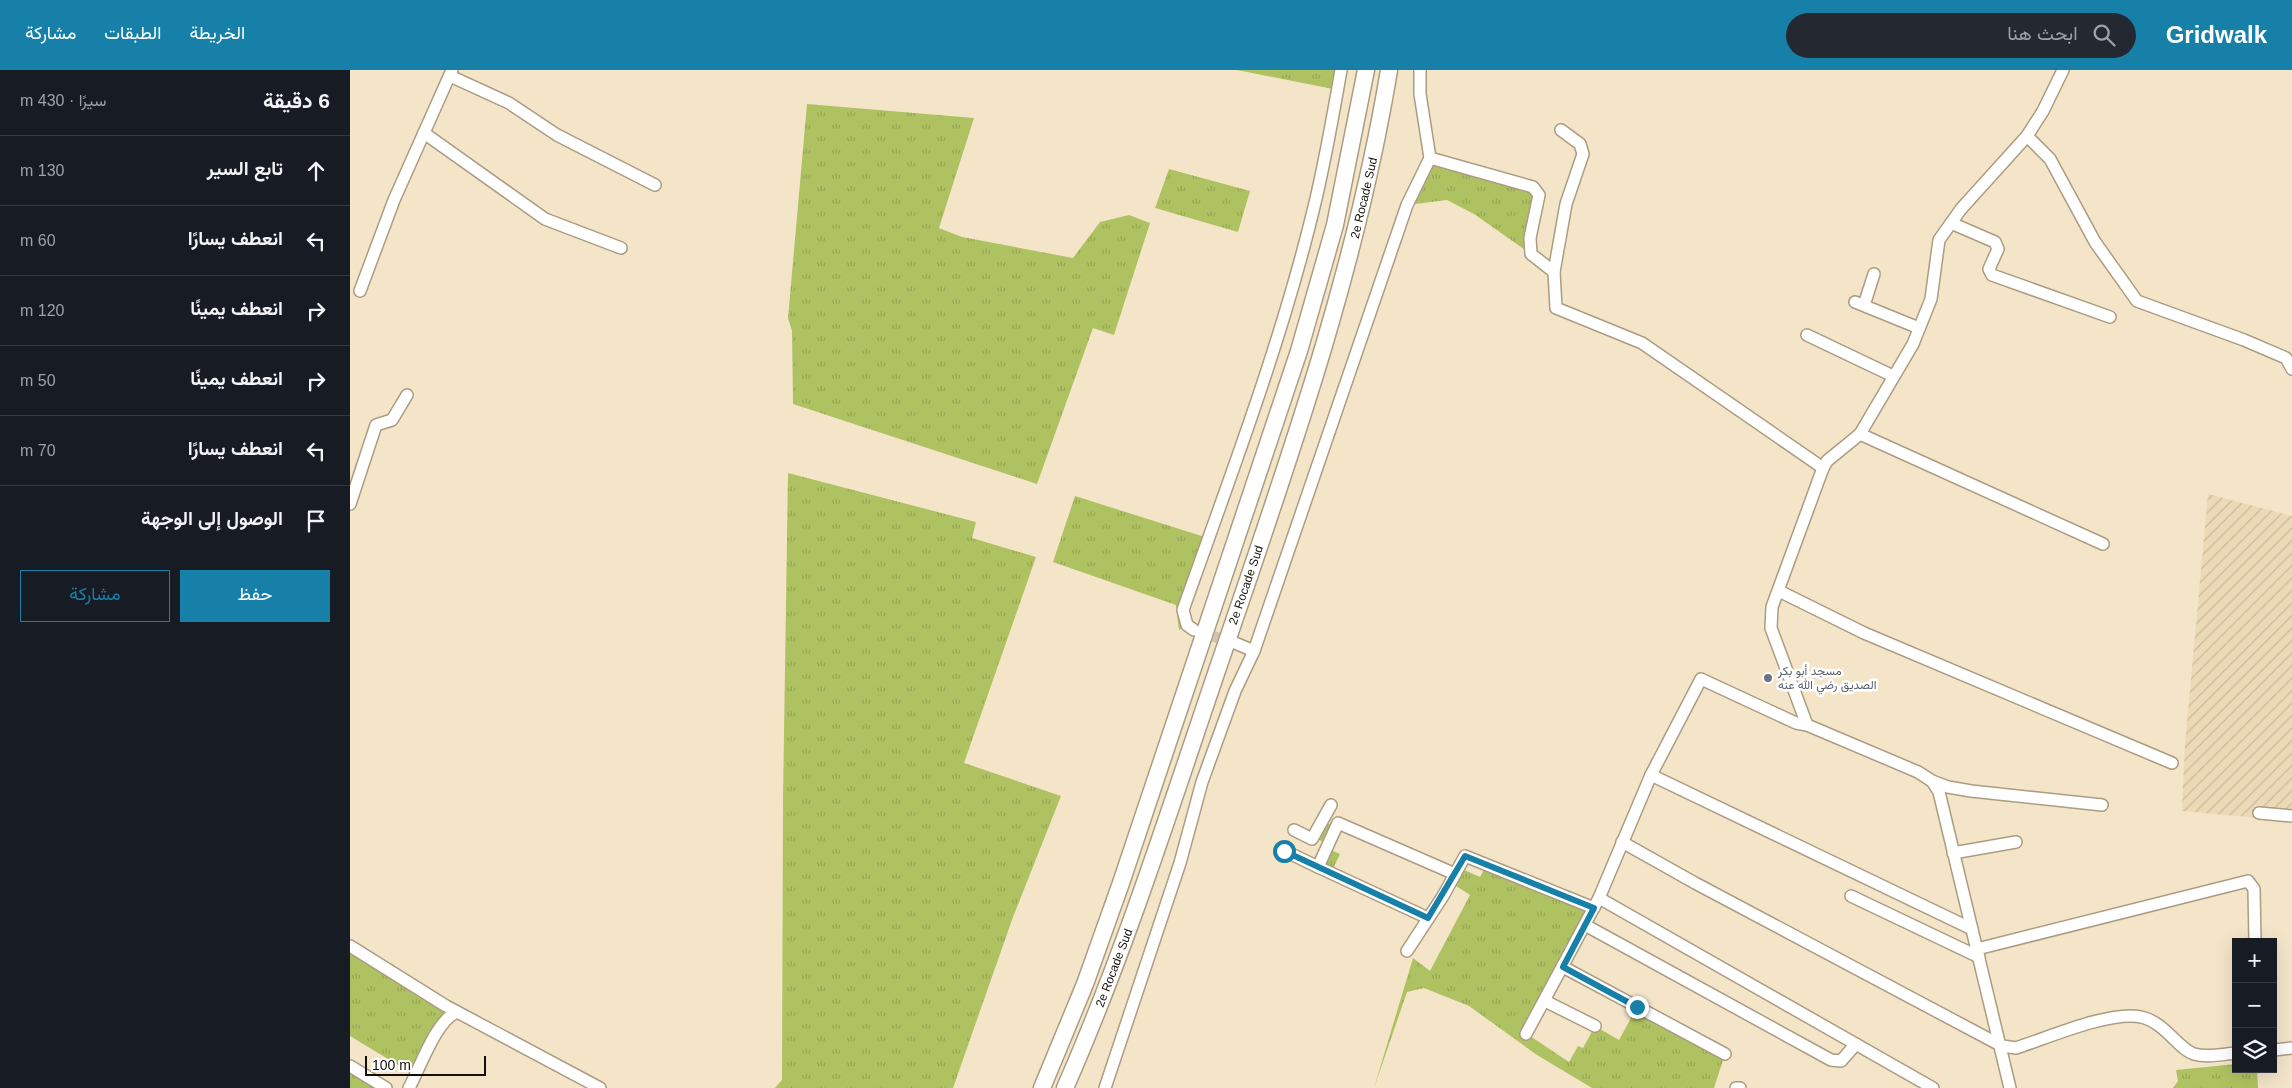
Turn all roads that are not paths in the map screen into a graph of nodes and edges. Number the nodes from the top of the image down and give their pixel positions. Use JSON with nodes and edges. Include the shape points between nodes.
{"nodes":[{"id":1,"x":1341,"y":70,"type":"edge"},
{"id":2,"x":1366,"y":70,"type":"edge"},
{"id":3,"x":1389,"y":70,"type":"edge"},
{"id":4,"x":1420,"y":70,"type":"edge"},
{"id":5,"x":2063,"y":70,"type":"edge"},
{"id":6,"x":451,"y":73,"type":"edge"},
{"id":7,"x":1561,"y":130,"type":"dead end"},
{"id":8,"x":424,"y":133,"type":"junction"},
{"id":9,"x":2027,"y":136,"type":"junction"},
{"id":10,"x":1430,"y":158,"type":"junction"},
{"id":11,"x":655,"y":185,"type":"dead end"},
{"id":12,"x":1951,"y":223,"type":"junction"},
{"id":13,"x":621,"y":248,"type":"dead end"},
{"id":14,"x":1554,"y":272,"type":"junction"},
{"id":15,"x":1874,"y":274,"type":"dead end"},
{"id":16,"x":360,"y":291,"type":"dead end"},
{"id":17,"x":2110,"y":317,"type":"dead end"},
{"id":18,"x":1919,"y":328,"type":"junction"},
{"id":19,"x":1807,"y":335,"type":"dead end"},
{"id":20,"x":2292,"y":369,"type":"edge"},
{"id":21,"x":1893,"y":376,"type":"junction"},
{"id":22,"x":407,"y":395,"type":"dead end"},
{"id":23,"x":1860,"y":434,"type":"junction"},
{"id":24,"x":1823,"y":468,"type":"junction"},
{"id":25,"x":350,"y":504,"type":"edge"},
{"id":26,"x":2103,"y":544,"type":"dead end"},
{"id":27,"x":1779,"y":590,"type":"junction"},
{"id":28,"x":1194,"y":630,"type":"tunnel mouth"},
{"id":29,"x":1235,"y":643,"type":"tunnel mouth"},
{"id":30,"x":1254,"y":651,"type":"junction"},
{"id":31,"x":1808,"y":725,"type":"junction"},
{"id":32,"x":2172,"y":763,"type":"dead end"},
{"id":33,"x":1651,"y":775,"type":"junction"},
{"id":34,"x":1932,"y":781,"type":"junction"},
{"id":35,"x":1331,"y":805,"type":"dead end"},
{"id":36,"x":2102,"y":805,"type":"dead end"},
{"id":37,"x":2259,"y":813,"type":"dead end"},
{"id":38,"x":2292,"y":816,"type":"edge"},
{"id":39,"x":1323,"y":821,"type":"junction"},
{"id":40,"x":1336,"y":827,"type":"junction"},
{"id":41,"x":1294,"y":830,"type":"dead end"},
{"id":42,"x":1622,"y":842,"type":"junction"},
{"id":43,"x":2016,"y":842,"type":"dead end"},
{"id":44,"x":1284,"y":851,"type":"dead end"},
{"id":45,"x":1954,"y":853,"type":"junction"},
{"id":46,"x":1318,"y":867,"type":"junction"},
{"id":47,"x":1455,"y":874,"type":"junction"},
{"id":48,"x":1871,"y":880,"type":"junction"},
{"id":49,"x":1851,"y":896,"type":"dead end"},
{"id":50,"x":1862,"y":901,"type":"junction"},
{"id":51,"x":1596,"y":903,"type":"junction"},
{"id":52,"x":1428,"y":918,"type":"junction"},
{"id":53,"x":1585,"y":925,"type":"junction"},
{"id":54,"x":1972,"y":929,"type":"junction"},
{"id":55,"x":2255,"y":938,"type":"edge"},
{"id":56,"x":350,"y":946,"type":"edge"},
{"id":57,"x":1407,"y":951,"type":"dead end"},
{"id":58,"x":1978,"y":953,"type":"junction"},
{"id":59,"x":1563,"y":967,"type":"junction"},
{"id":60,"x":1545,"y":1001,"type":"junction"},
{"id":61,"x":450,"y":1011,"type":"junction"},
{"id":62,"x":1595,"y":1026,"type":"dead end"},
{"id":63,"x":1526,"y":1034,"type":"dead end"},
{"id":64,"x":1856,"y":1044,"type":"junction"},
{"id":65,"x":2002,"y":1046,"type":"junction"},
{"id":66,"x":2292,"y":1048,"type":"edge"},
{"id":67,"x":2277,"y":1050,"type":"edge"},
{"id":68,"x":2232,"y":1053,"type":"edge"},
{"id":69,"x":1725,"y":1054,"type":"dead end"},
{"id":70,"x":350,"y":1066,"type":"edge"},
{"id":71,"x":386,"y":1088,"type":"edge"},
{"id":72,"x":409,"y":1088,"type":"edge"},
{"id":73,"x":600,"y":1088,"type":"edge"},
{"id":74,"x":1042,"y":1088,"type":"edge"},
{"id":75,"x":1065,"y":1088,"type":"edge"},
{"id":76,"x":1105,"y":1088,"type":"edge"},
{"id":77,"x":1932,"y":1088,"type":"edge"},
{"id":78,"x":2010,"y":1088,"type":"edge"}],
"edges":[{"from":1,"to":28,"type":"street","via":[[1302,252],[1262,384],[1183,610],[1187,625]]},
{"from":2,"to":74,"type":"highway","name":"2e Rocade Sud","via":[[1335,226],[1298,351],[1118,892]]},
{"from":3,"to":75,"type":"highway","name":"2e Rocade Sud","via":[[1354,244],[1313,385],[1127,934]]},
{"from":4,"to":10,"type":"street","via":[[1420,94]]},
{"from":5,"to":9,"type":"street"},
{"from":6,"to":8,"type":"street"},
{"from":6,"to":11,"type":"street","via":[[509,103],[557,135]]},
{"from":7,"to":14,"type":"street","via":[[1580,144],[1583,154],[1566,204]]},
{"from":8,"to":13,"type":"street","via":[[544,219]]},
{"from":8,"to":16,"type":"street","via":[[394,200]]},
{"from":9,"to":12,"type":"street"},
{"from":9,"to":20,"type":"street","via":[[2050,159],[2095,242],[2137,301],[2286,358]]},
{"from":10,"to":14,"type":"street","via":[[1533,188],[1539,195],[1530,238],[1531,254]]},
{"from":10,"to":30,"type":"street","via":[[1407,204]]},
{"from":12,"to":17,"type":"street","via":[[1994,242],[1998,249],[1990,269],[1992,275]]},
{"from":12,"to":18,"type":"street","via":[[1939,240],[1931,300]]},
{"from":14,"to":24,"type":"street","via":[[1556,308],[1642,343]]},
{"from":15,"to":18,"type":"street","via":[[1860,303]]},
{"from":18,"to":21,"type":"street"},
{"from":19,"to":21,"type":"street"},
{"from":21,"to":23,"type":"street"},
{"from":22,"to":25,"type":"street","via":[[392,420],[376,425]]},
{"from":23,"to":24,"type":"street"},
{"from":23,"to":26,"type":"street"},
{"from":24,"to":27,"type":"street"},
{"from":27,"to":31,"type":"street","via":[[1772,607],[1772,628]]},
{"from":27,"to":32,"type":"street","via":[[1864,633]]},
{"from":29,"to":30,"type":"street"},
{"from":30,"to":76,"type":"street","via":[[1235,691],[1202,782],[1180,863]]},
{"from":31,"to":33,"type":"street","via":[[1796,723],[1701,679]]},
{"from":31,"to":34,"type":"street"},
{"from":33,"to":42,"type":"street"},
{"from":33,"to":48,"type":"street"},
{"from":34,"to":36,"type":"street","via":[[1971,791]]},
{"from":34,"to":45,"type":"street","via":[[1939,792]]},
{"from":35,"to":39,"type":"street"},
{"from":37,"to":38,"type":"street"},
{"from":39,"to":40,"type":"street"},
{"from":39,"to":41,"type":"street","via":[[1312,839]]},
{"from":40,"to":46,"type":"street"},
{"from":40,"to":47,"type":"street","via":[[1338,823]]},
{"from":42,"to":51,"type":"street"},
{"from":42,"to":65,"type":"street"},
{"from":43,"to":45,"type":"street"},
{"from":44,"to":46,"type":"street"},
{"from":45,"to":54,"type":"street"},
{"from":46,"to":52,"type":"street"},
{"from":47,"to":51,"type":"street","via":[[1465,856]]},
{"from":47,"to":52,"type":"street"},
{"from":48,"to":50,"type":"street"},
{"from":48,"to":54,"type":"street"},
{"from":49,"to":50,"type":"street"},
{"from":50,"to":58,"type":"street"},
{"from":51,"to":53,"type":"street"},
{"from":51,"to":64,"type":"street"},
{"from":52,"to":57,"type":"street"},
{"from":53,"to":59,"type":"street"},
{"from":53,"to":64,"type":"street","via":[[1831,1060],[1841,1061]]},
{"from":54,"to":58,"type":"street"},
{"from":55,"to":58,"type":"street","via":[[2254,890],[2248,881]]},
{"from":56,"to":61,"type":"street"},
{"from":58,"to":65,"type":"street"},
{"from":59,"to":60,"type":"street"},
{"from":59,"to":69,"type":"street"},
{"from":60,"to":62,"type":"street"},
{"from":60,"to":63,"type":"street"},
{"from":61,"to":72,"type":"street"},
{"from":61,"to":73,"type":"street"},
{"from":64,"to":77,"type":"street"},
{"from":65,"to":68,"type":"street","via":[[2016,1048],[2118,1016],[2141,1016],[2153,1021],[2192,1054]]},
{"from":65,"to":78,"type":"street"},
{"from":66,"to":67,"type":"street"},
{"from":70,"to":71,"type":"street"}]}
